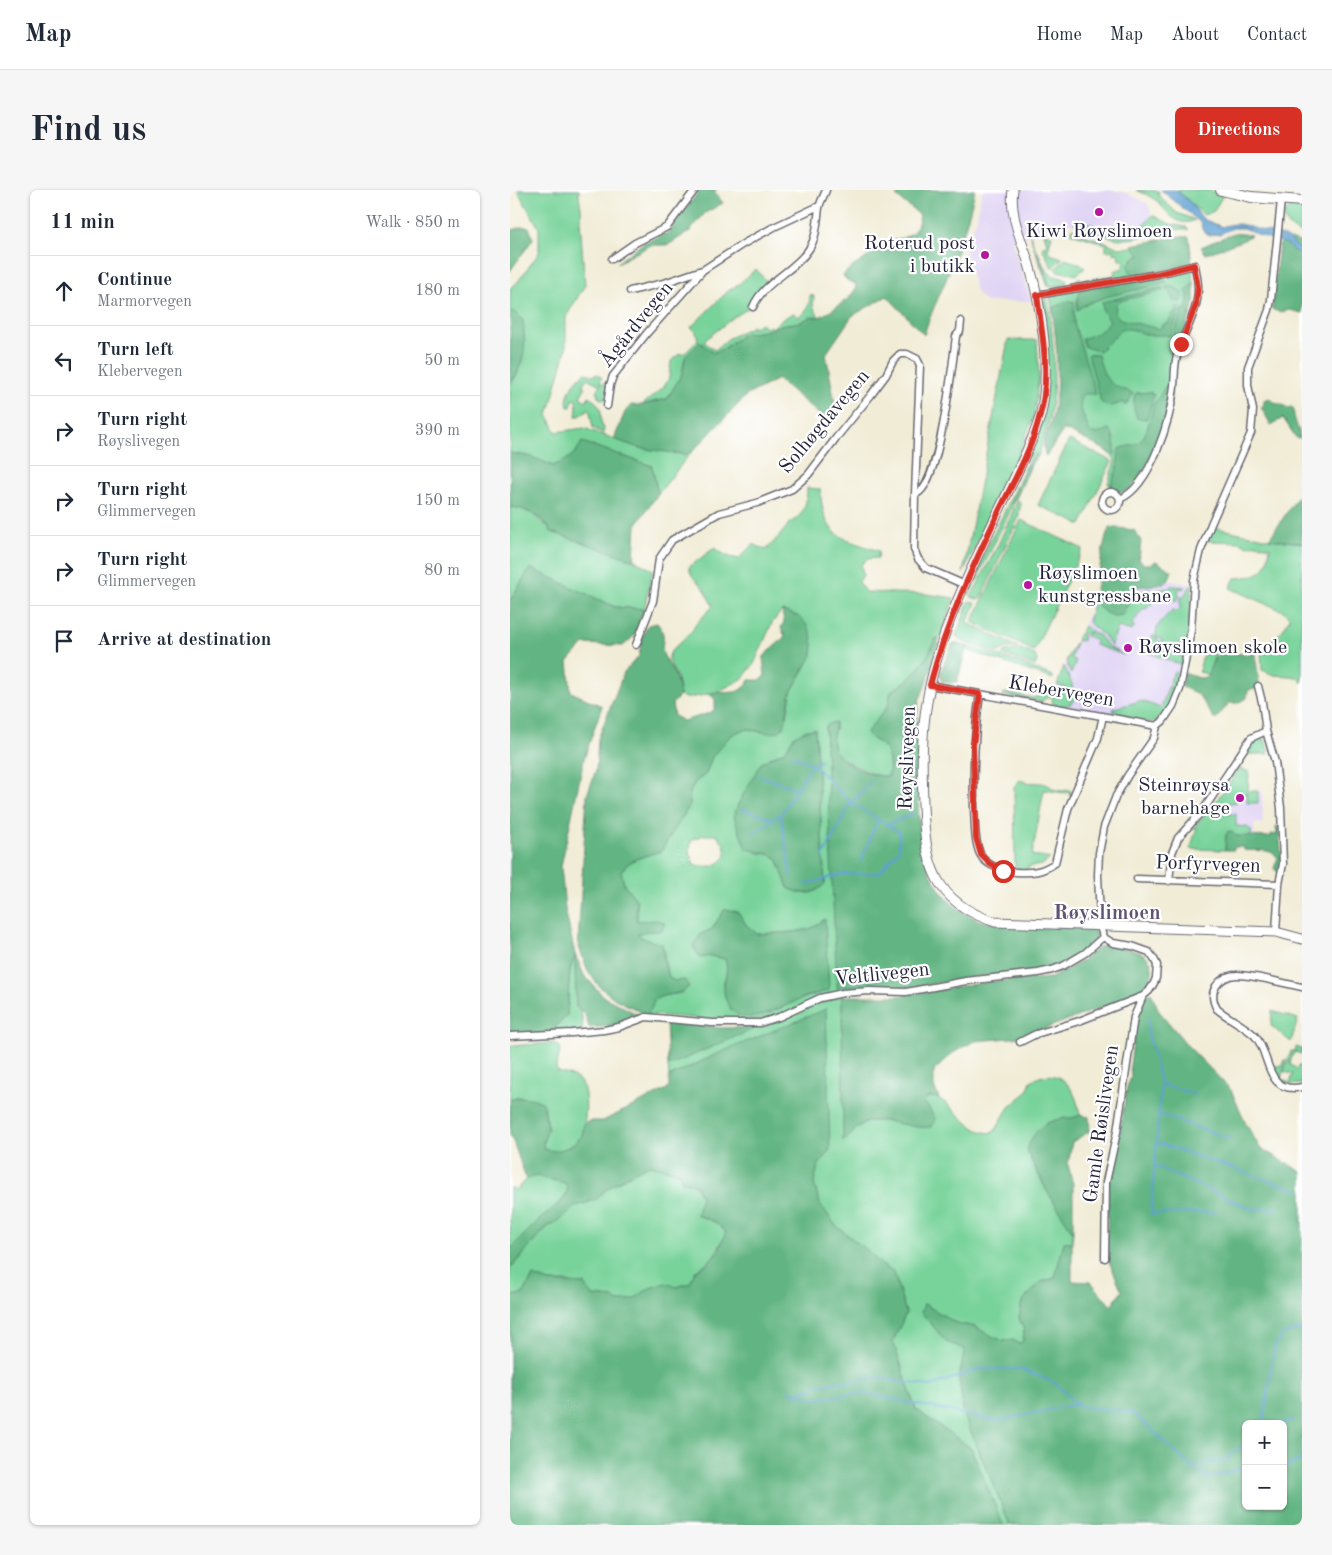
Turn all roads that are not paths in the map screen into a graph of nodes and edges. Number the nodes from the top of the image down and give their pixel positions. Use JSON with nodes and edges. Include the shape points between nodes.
{"nodes":[{"id":1,"x":695,"y":190,"type":"edge"},
{"id":2,"x":826,"y":190,"type":"edge"},
{"id":3,"x":1013,"y":190,"type":"edge"},
{"id":4,"x":1221,"y":190,"type":"edge"},
{"id":5,"x":1281,"y":200,"type":"junction"},
{"id":6,"x":1302,"y":201,"type":"edge"},
{"id":7,"x":819,"y":206,"type":"junction"},
{"id":8,"x":612,"y":259,"type":"dead end"},
{"id":9,"x":703,"y":270,"type":"junction"},
{"id":10,"x":630,"y":290,"type":"dead end"},
{"id":11,"x":1037,"y":295,"type":"junction"},
{"id":12,"x":753,"y":307,"type":"dead end"},
{"id":13,"x":961,"y":322,"type":"dead end"},
{"id":14,"x":607,"y":406,"type":"dead end"},
{"id":15,"x":914,"y":494,"type":"junction"},
{"id":16,"x":1120,"y":499,"type":"dead end"},
{"id":17,"x":965,"y":585,"type":"junction"},
{"id":18,"x":636,"y":645,"type":"dead end"},
{"id":19,"x":930,"y":685,"type":"junction"},
{"id":20,"x":1258,"y":686,"type":"dead end"},
{"id":21,"x":980,"y":694,"type":"junction"},
{"id":22,"x":1103,"y":716,"type":"junction"},
{"id":23,"x":1157,"y":726,"type":"junction"},
{"id":24,"x":1266,"y":732,"type":"junction"},
{"id":25,"x":1137,"y":879,"type":"dead end"},
{"id":26,"x":1170,"y":880,"type":"junction"},
{"id":27,"x":1279,"y":884,"type":"junction"},
{"id":28,"x":1100,"y":922,"type":"junction"},
{"id":29,"x":1276,"y":932,"type":"junction"},
{"id":30,"x":1103,"y":937,"type":"junction"},
{"id":31,"x":1302,"y":939,"type":"edge"},
{"id":32,"x":1302,"y":987,"type":"edge"},
{"id":33,"x":1143,"y":996,"type":"junction"},
{"id":34,"x":510,"y":1036,"type":"edge"},
{"id":35,"x":1020,"y":1042,"type":"dead end"},
{"id":36,"x":1302,"y":1087,"type":"edge"},
{"id":37,"x":1105,"y":1258,"type":"dead end"}],
"edges":[{"from":1,"to":8,"type":"street","via":[[667,227]]},
{"from":2,"to":7,"type":"street"},
{"from":3,"to":11,"type":"street","name":"Røyslivegen","via":[[1012,213]]},
{"from":4,"to":5,"type":"main road"},
{"from":5,"to":6,"type":"main road"},
{"from":5,"to":23,"type":"street","via":[[1271,300],[1248,367],[1251,433],[1201,550],[1180,689]]},
{"from":7,"to":9,"type":"street","name":"Ågårdvegen","via":[[767,231]]},
{"from":7,"to":12,"type":"street","via":[[810,248],[756,299]]},
{"from":9,"to":10,"type":"street","name":"Ågårdvegen"},
{"from":9,"to":14,"type":"street","name":"Ågårdvegen","via":[[613,376]]},
{"from":11,"to":16,"type":"street","via":[[1194,265],[1198,287],[1196,305],[1176,357],[1172,401],[1160,444],[1147,472]]},
{"from":11,"to":17,"type":"street","name":"Røyslivegen","via":[[1044,358],[1041,414],[1022,463]]},
{"from":13,"to":15,"type":"street","via":[[933,468],[923,490]]},
{"from":15,"to":17,"type":"street","name":"Solhøgdavegen","via":[[913,542],[918,559],[926,568]]},
{"from":15,"to":18,"type":"street","name":"Solhøgdavegen","via":[[920,364],[917,359],[900,354],[808,475],[792,489],[719,513],[672,540],[659,559],[652,601]]},
{"from":17,"to":19,"type":"street","name":"Røyslivegen"},
{"from":19,"to":21,"type":"street","name":"Klebervegen"},
{"from":19,"to":28,"type":"street","name":"Røyslivegen","via":[[922,771],[924,840],[933,872],[945,892],[968,912],[995,922]]},
{"from":20,"to":24,"type":"street"},
{"from":21,"to":22,"type":"street","name":"Klebervegen"},
{"from":21,"to":22,"type":"street","via":[[973,745],[976,838],[981,855],[1003,871],[1035,873],[1056,863],[1068,808],[1098,738]]},
{"from":22,"to":23,"type":"street","name":"Klebervegen"},
{"from":23,"to":28,"type":"street","via":[[1154,738],[1116,796],[1104,827],[1098,875]]},
{"from":24,"to":26,"type":"street","via":[[1251,738],[1204,809],[1178,838],[1172,852]]},
{"from":24,"to":27,"type":"street","via":[[1275,762],[1280,808],[1283,864]]},
{"from":25,"to":26,"type":"street","name":"Porfyrvegen"},
{"from":26,"to":27,"type":"street","name":"Porfyrvegen"},
{"from":27,"to":29,"type":"street"},
{"from":28,"to":29,"type":"street","name":"Røyslivegen"},
{"from":28,"to":30,"type":"street"},
{"from":29,"to":31,"type":"street","name":"Røyslivegen"},
{"from":30,"to":33,"type":"street","name":"Gamle Røislivegen","via":[[1113,943],[1141,948],[1154,959],[1156,978]]},
{"from":30,"to":34,"type":"street","name":"Veltlivegen","via":[[1085,953],[1052,970],[966,980],[906,992],[843,993],[820,998],[760,1022],[712,1023],[646,1017],[618,1027],[589,1032]]},
{"from":32,"to":36,"type":"street","via":[[1236,974],[1217,984],[1213,995],[1217,1008],[1258,1040],[1269,1070],[1279,1083]]},
{"from":33,"to":35,"type":"street","name":"Gamle Røislivegen"},
{"from":33,"to":37,"type":"street","name":"Gamle Røislivegen","via":[[1134,1017],[1106,1182]]}]}
